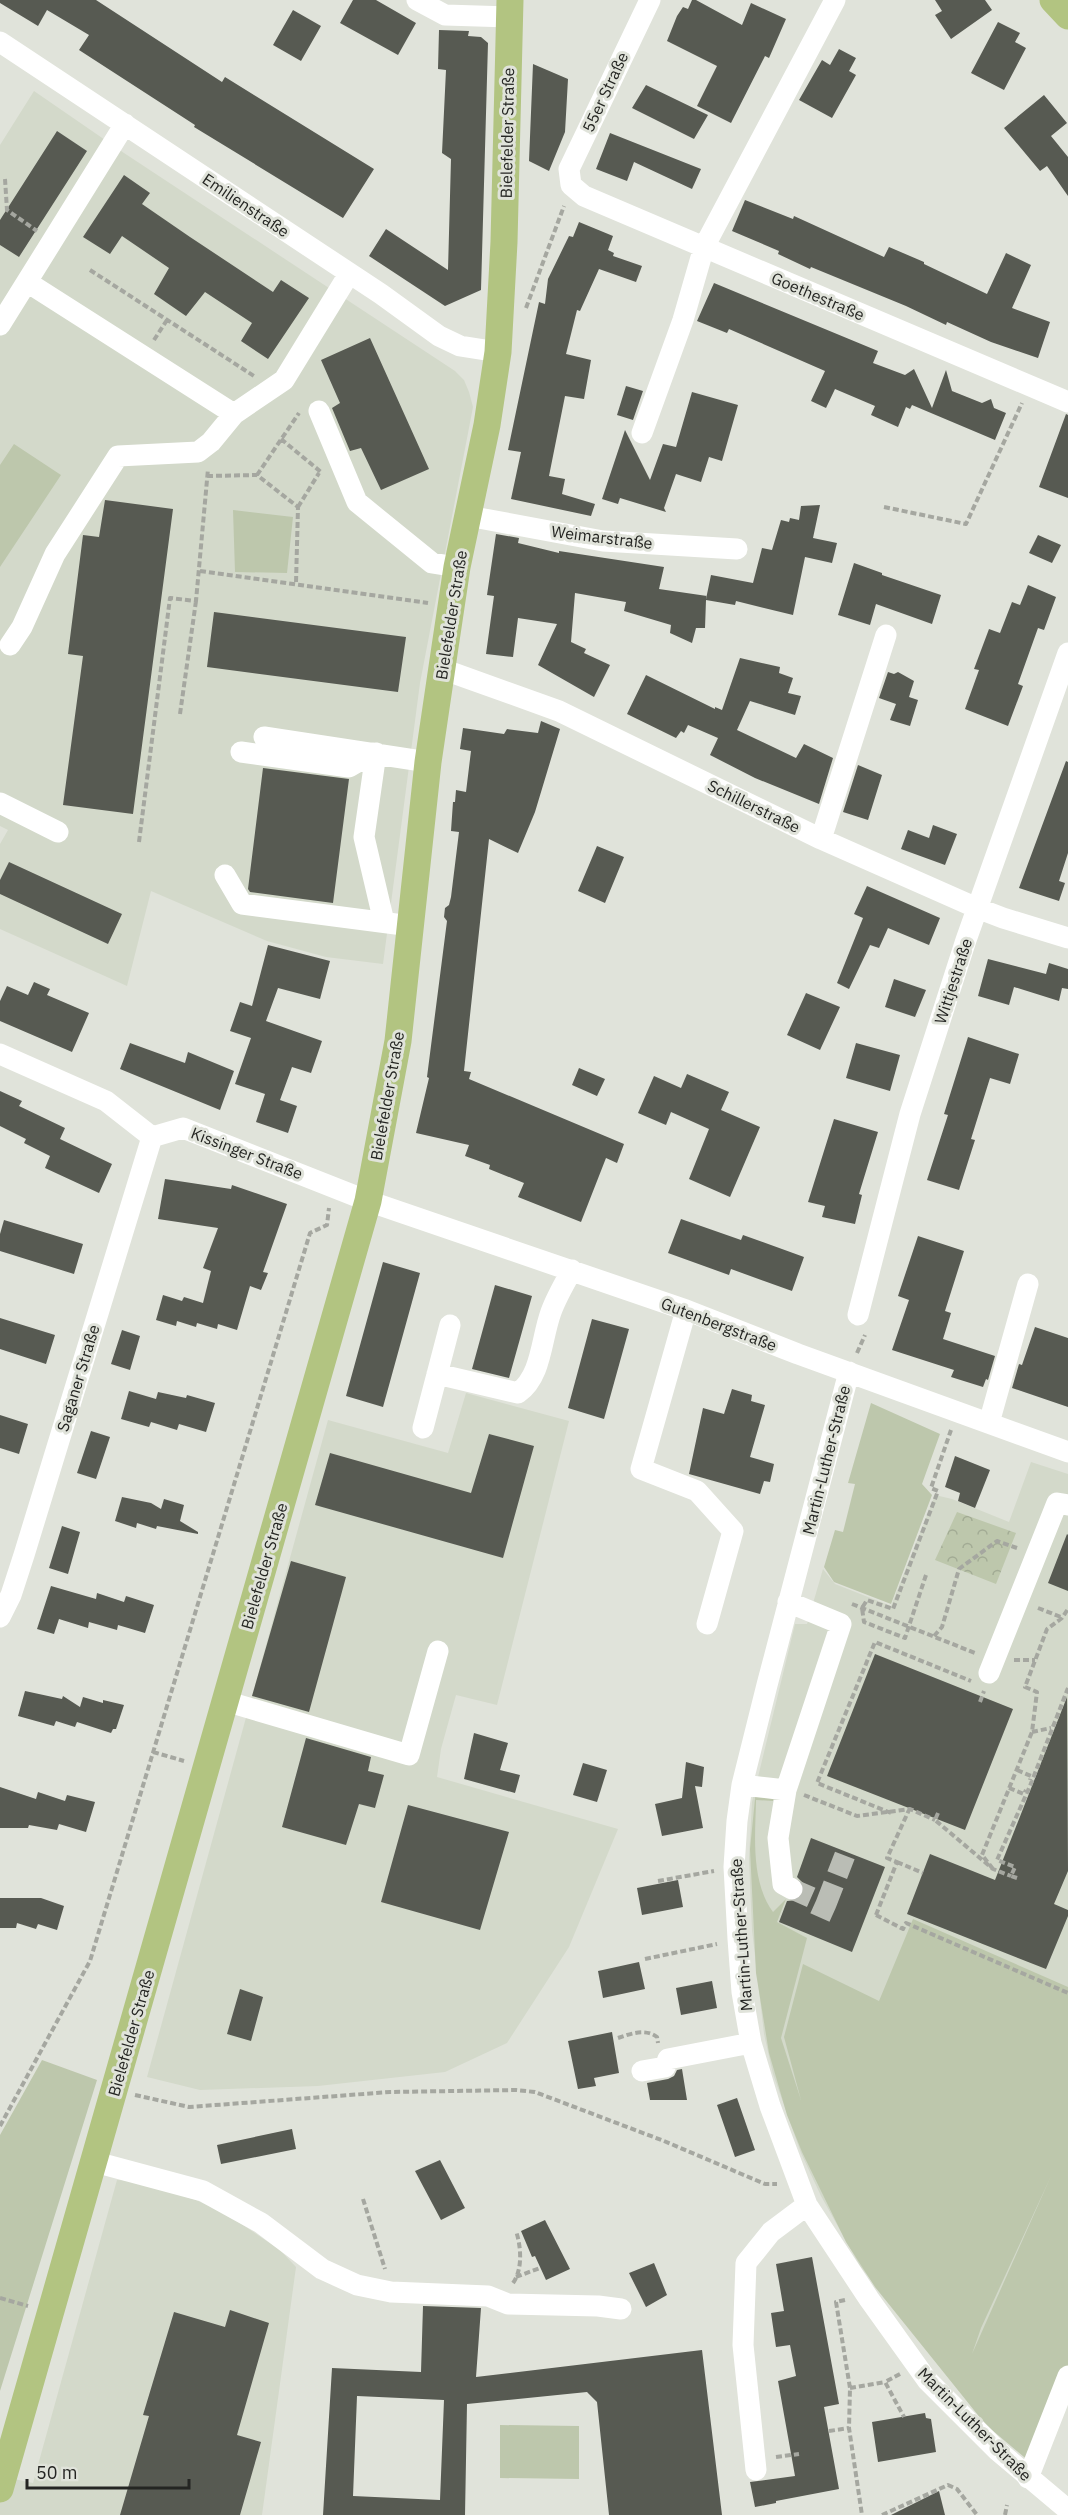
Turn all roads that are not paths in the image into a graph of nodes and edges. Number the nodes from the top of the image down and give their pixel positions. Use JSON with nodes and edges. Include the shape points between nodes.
{"nodes":[{"id":1,"x":417,"y":0,"type":"edge"},
{"id":2,"x":650,"y":0,"type":"edge"},
{"id":3,"x":835,"y":0,"type":"edge"},
{"id":4,"x":1053,"y":0,"type":"edge"},
{"id":5,"x":510,"y":9,"type":"edge"},
{"id":6,"x":1068,"y":16,"type":"edge"},
{"id":7,"x":0,"y":42,"type":"edge"},
{"id":8,"x":125,"y":124,"type":"junction"},
{"id":9,"x":571,"y":185,"type":"joint"},
{"id":10,"x":705,"y":247,"type":"junction"},
{"id":11,"x":349,"y":274,"type":"junction"},
{"id":12,"x":27,"y":282,"type":"junction"},
{"id":13,"x":0,"y":325,"type":"edge"},
{"id":14,"x":498,"y":352,"type":"junction"},
{"id":15,"x":1068,"y":402,"type":"edge"},
{"id":16,"x":310,"y":412,"type":"road end"},
{"id":17,"x":234,"y":414,"type":"junction"},
{"id":18,"x":642,"y":433,"type":"dead end"},
{"id":19,"x":468,"y":516,"type":"junction"},
{"id":20,"x":737,"y":549,"type":"dead end"},
{"id":21,"x":457,"y":567,"type":"junction"},
{"id":22,"x":886,"y":635,"type":"dead end"},
{"id":23,"x":10,"y":645,"type":"dead end"},
{"id":24,"x":1068,"y":653,"type":"edge"},
{"id":25,"x":442,"y":669,"type":"junction"},
{"id":26,"x":264,"y":737,"type":"dead end"},
{"id":27,"x":241,"y":752,"type":"dead end"},
{"id":28,"x":374,"y":753,"type":"junction"},
{"id":29,"x":428,"y":762,"type":"junction"},
{"id":30,"x":0,"y":803,"type":"edge"},
{"id":31,"x":58,"y":832,"type":"dead end"},
{"id":32,"x":821,"y":839,"type":"junction"},
{"id":33,"x":225,"y":875,"type":"dead end"},
{"id":34,"x":977,"y":908,"type":"junction"},
{"id":35,"x":384,"y":922,"type":"junction"},
{"id":36,"x":411,"y":926,"type":"junction"},
{"id":37,"x":1068,"y":938,"type":"edge"},
{"id":38,"x":0,"y":1054,"type":"edge"},
{"id":39,"x":152,"y":1137,"type":"junction"},
{"id":40,"x":368,"y":1201,"type":"junction"},
{"id":41,"x":572,"y":1270,"type":"junction"},
{"id":42,"x":1028,"y":1284,"type":"dead end"},
{"id":43,"x":686,"y":1311,"type":"junction"},
{"id":44,"x":858,"y":1314,"type":"road end"},
{"id":45,"x":450,"y":1325,"type":"dead end"},
{"id":46,"x":849,"y":1372,"type":"junction"},
{"id":47,"x":437,"y":1374,"type":"junction"},
{"id":48,"x":989,"y":1423,"type":"junction"},
{"id":49,"x":423,"y":1428,"type":"dead end"},
{"id":50,"x":1068,"y":1452,"type":"edge"},
{"id":51,"x":1068,"y":1505,"type":"edge"},
{"id":52,"x":788,"y":1602,"type":"junction"},
{"id":53,"x":0,"y":1617,"type":"edge"},
{"id":54,"x":707,"y":1624,"type":"dead end"},
{"id":55,"x":438,"y":1651,"type":"dead end"},
{"id":56,"x":989,"y":1673,"type":"dead end"},
{"id":57,"x":225,"y":1701,"type":"junction"},
{"id":58,"x":742,"y":1785,"type":"junction"},
{"id":59,"x":792,"y":1791,"type":"junction"},
{"id":60,"x":792,"y":1890,"type":"tunnel mouth"},
{"id":61,"x":751,"y":2043,"type":"junction"},
{"id":62,"x":642,"y":2071,"type":"dead end"},
{"id":63,"x":95,"y":2162,"type":"junction"},
{"id":64,"x":807,"y":2205,"type":"junction"},
{"id":65,"x":621,"y":2309,"type":"dead end"},
{"id":66,"x":1068,"y":2376,"type":"edge"},
{"id":67,"x":5,"y":2453,"type":"edge"},
{"id":68,"x":756,"y":2470,"type":"dead end"},
{"id":69,"x":1028,"y":2478,"type":"junction"},
{"id":70,"x":0,"y":2489,"type":"edge"},
{"id":71,"x":1068,"y":2510,"type":"edge"}],
"edges":[{"from":1,"to":5,"type":"street","via":[[445,15]]},
{"from":2,"to":9,"type":"street","name":"55er Straße","via":[[569,169]]},
{"from":3,"to":10,"type":"street"},
{"from":4,"to":6,"type":"main road"},
{"from":5,"to":14,"type":"main road","name":"Bielefelder Straße"},
{"from":7,"to":8,"type":"street","name":"Emilienstraße"},
{"from":8,"to":11,"type":"street","name":"Emilienstraße"},
{"from":8,"to":12,"type":"street"},
{"from":9,"to":10,"type":"street","name":"Goethestraße","via":[[584,196]]},
{"from":10,"to":15,"type":"street","name":"Goethestraße"},
{"from":10,"to":18,"type":"street"},
{"from":11,"to":14,"type":"street","name":"Emilienstraße","via":[[440,336],[460,346]]},
{"from":11,"to":17,"type":"street","via":[[284,380]]},
{"from":12,"to":13,"type":"street"},
{"from":12,"to":17,"type":"street"},
{"from":14,"to":19,"type":"main road","name":"Bielefelder Straße"},
{"from":16,"to":21,"type":"street","via":[[341,463],[357,501],[432,563]]},
{"from":17,"to":23,"type":"street","via":[[198,452],[118,456],[55,554]]},
{"from":19,"to":20,"type":"street","name":"Weimarstraße","via":[[603,541]]},
{"from":19,"to":21,"type":"main road","name":"Bielefelder Straße"},
{"from":21,"to":25,"type":"main road","name":"Bielefelder Straße"},
{"from":22,"to":32,"type":"street"},
{"from":24,"to":34,"type":"street","name":"Wittjestraße"},
{"from":25,"to":29,"type":"main road","name":"Bielefelder Straße"},
{"from":25,"to":32,"type":"street","name":"Schillerstraße","via":[[559,711]]},
{"from":26,"to":28,"type":"street"},
{"from":27,"to":28,"type":"street","via":[[349,767]]},
{"from":28,"to":29,"type":"street"},
{"from":28,"to":35,"type":"street","via":[[364,837]]},
{"from":29,"to":36,"type":"main road","name":"Bielefelder Straße"},
{"from":30,"to":31,"type":"street"},
{"from":32,"to":34,"type":"street","name":"Schillerstraße"},
{"from":33,"to":35,"type":"street","via":[[242,904]]},
{"from":34,"to":37,"type":"street","name":"Schillerstraße"},
{"from":34,"to":44,"type":"street","name":"Wittjestraße","via":[[910,1114]]},
{"from":35,"to":36,"type":"street"},
{"from":36,"to":40,"type":"main road","name":"Bielefelder Straße","via":[[398,1041]]},
{"from":38,"to":39,"type":"street","via":[[106,1101]]},
{"from":39,"to":40,"type":"street","name":"Kissinger Straße","via":[[183,1128]]},
{"from":39,"to":53,"type":"street","name":"Saganer Straße","via":[[24,1555]]},
{"from":40,"to":41,"type":"street","name":"Gutenbergstraße"},
{"from":40,"to":57,"type":"main road","name":"Bielefelder Straße"},
{"from":41,"to":43,"type":"street","name":"Gutenbergstraße"},
{"from":41,"to":47,"type":"street","via":[[550,1315],[528,1386],[518,1393]]},
{"from":42,"to":48,"type":"street"},
{"from":43,"to":46,"type":"street","name":"Gutenbergstraße"},
{"from":43,"to":54,"type":"street","via":[[641,1469],[697,1491],[733,1531]]},
{"from":45,"to":47,"type":"street"},
{"from":46,"to":48,"type":"street","name":"Gutenbergstraße"},
{"from":46,"to":52,"type":"street","name":"Martin-Luther-Straße"},
{"from":47,"to":49,"type":"street"},
{"from":48,"to":50,"type":"street","name":"Gutenbergstraße"},
{"from":51,"to":56,"type":"street","via":[[1057,1503]]},
{"from":52,"to":58,"type":"street","name":"Martin-Luther-Straße"},
{"from":52,"to":59,"type":"street","via":[[842,1624]]},
{"from":55,"to":57,"type":"street","via":[[409,1755]]},
{"from":57,"to":63,"type":"main road","name":"Bielefelder Straße"},
{"from":58,"to":59,"type":"street"},
{"from":58,"to":61,"type":"street","name":"Martin-Luther-Straße","via":[[734,1867],[742,1992]]},
{"from":59,"to":60,"type":"street","via":[[778,1838],[783,1884]]},
{"from":61,"to":62,"type":"street","via":[[668,2059],[665,2067]]},
{"from":61,"to":64,"type":"street","name":"Martin-Luther-Straße"},
{"from":63,"to":65,"type":"street","via":[[203,2191],[261,2223],[322,2269],[357,2285],[391,2292],[488,2296],[508,2304]]},
{"from":63,"to":67,"type":"main road","name":"Bielefelder Straße"},
{"from":64,"to":68,"type":"street","via":[[771,2232],[746,2264],[743,2345]]},
{"from":64,"to":69,"type":"street","name":"Martin-Luther-Straße","via":[[916,2366]]},
{"from":66,"to":69,"type":"street"},
{"from":67,"to":70,"type":"main road","name":"Bielefelder Straße"},
{"from":69,"to":71,"type":"street","name":"Martin-Luther-Straße"}]}
